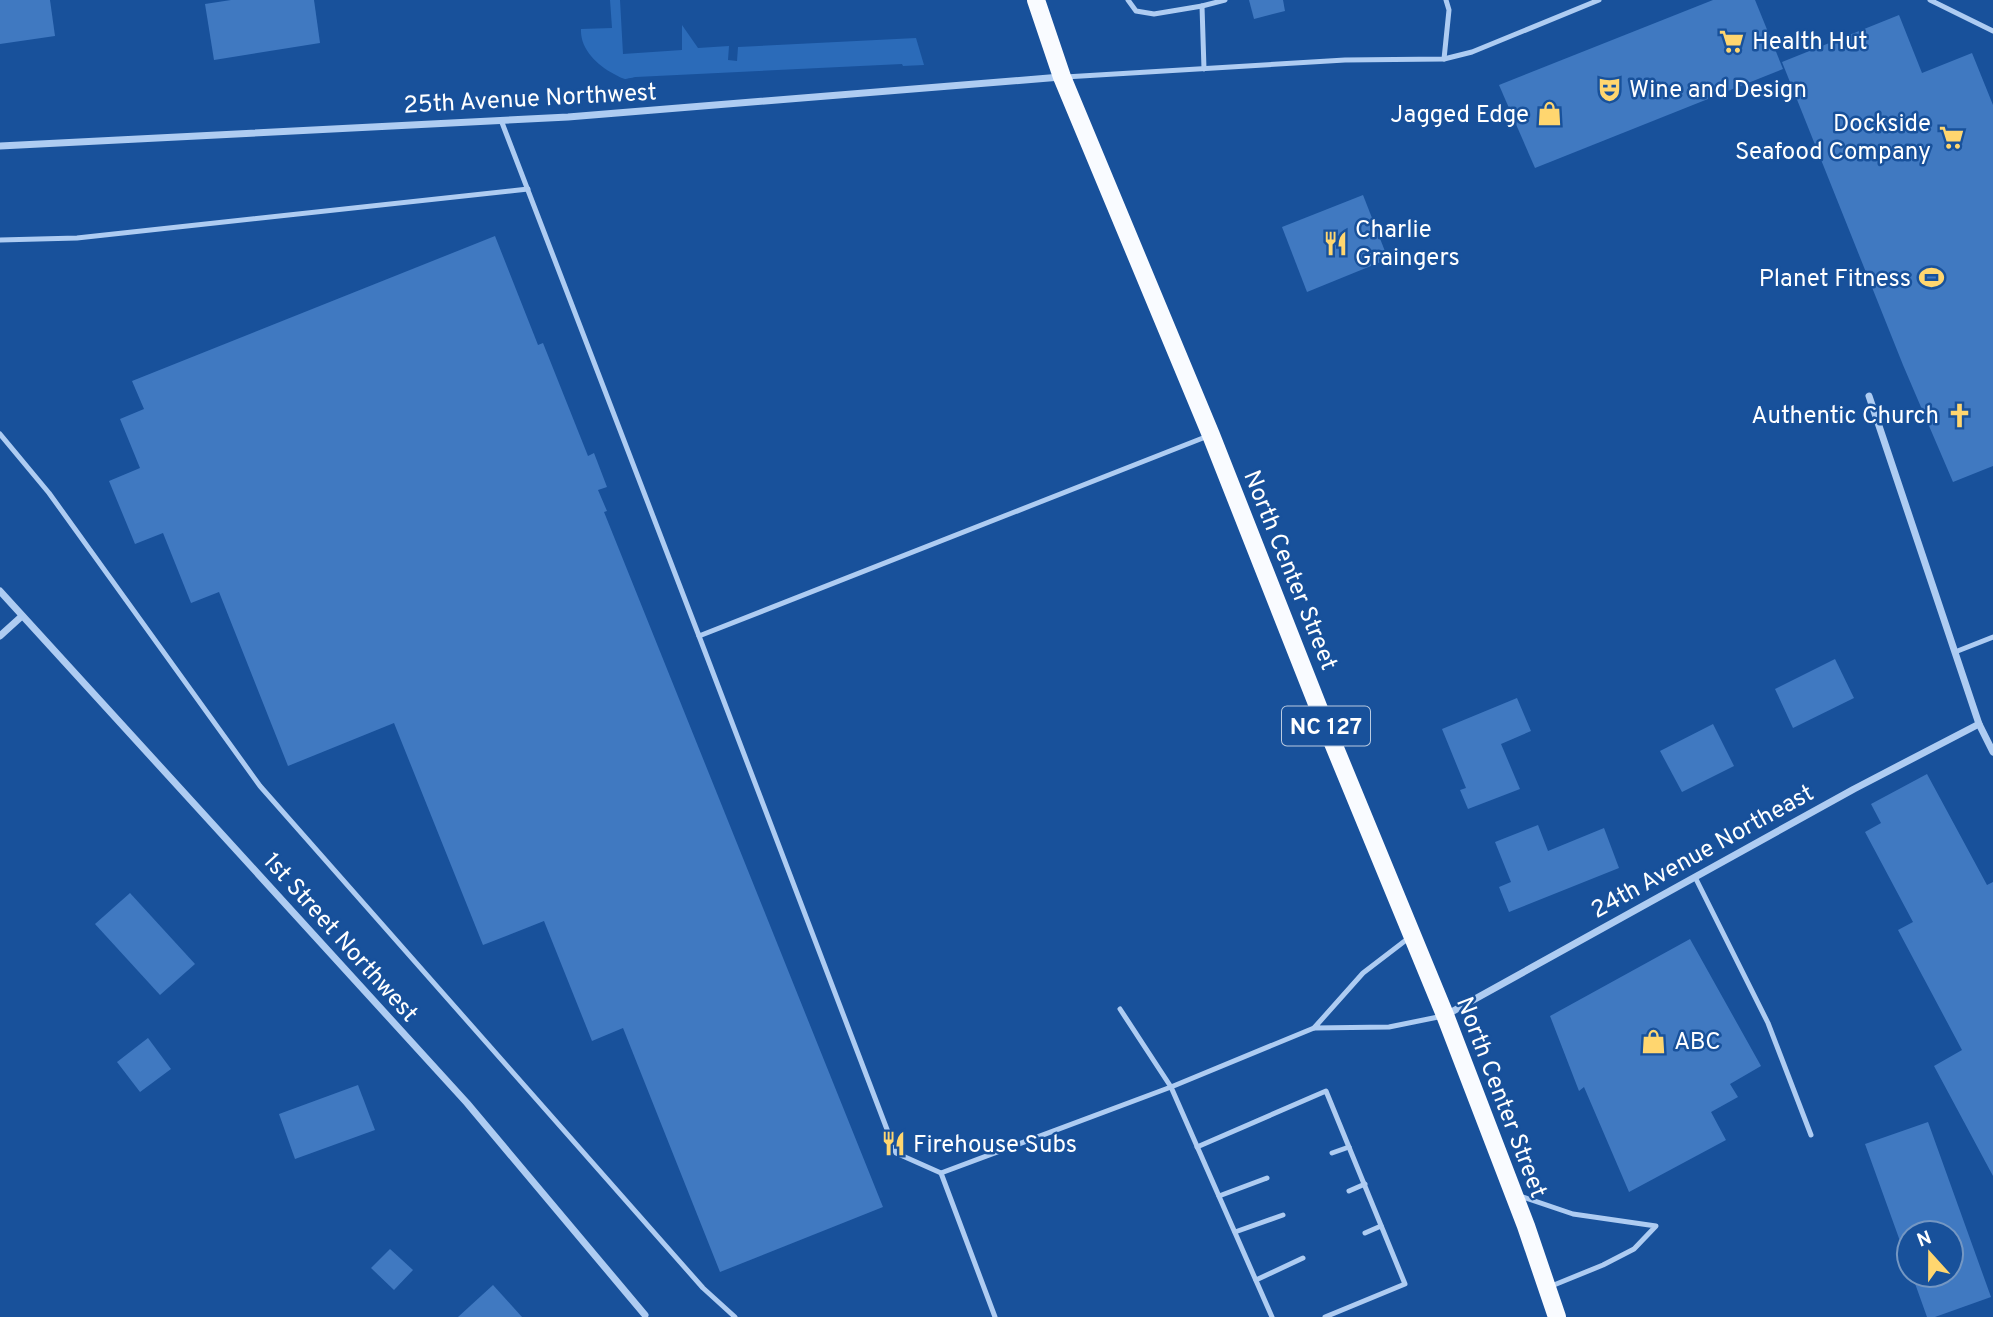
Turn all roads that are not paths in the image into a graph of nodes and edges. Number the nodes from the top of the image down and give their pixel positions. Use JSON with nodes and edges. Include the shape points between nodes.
{"nodes":[{"id":1,"x":1035,"y":0,"type":"edge"},
{"id":2,"x":1128,"y":0,"type":"edge"},
{"id":3,"x":1225,"y":0,"type":"edge"},
{"id":4,"x":1446,"y":0,"type":"edge"},
{"id":5,"x":1599,"y":0,"type":"edge"},
{"id":6,"x":1930,"y":0,"type":"edge"},
{"id":7,"x":1202,"y":6,"type":"junction"},
{"id":8,"x":1993,"y":31,"type":"edge"},
{"id":9,"x":1444,"y":59,"type":"junction"},
{"id":10,"x":1204,"y":69,"type":"junction"},
{"id":11,"x":1062,"y":77,"type":"junction"},
{"id":12,"x":501,"y":120,"type":"junction"},
{"id":13,"x":0,"y":146,"type":"edge"},
{"id":14,"x":528,"y":189,"type":"junction"},
{"id":15,"x":0,"y":240,"type":"edge"},
{"id":16,"x":1869,"y":396,"type":"dead end"},
{"id":17,"x":0,"y":434,"type":"edge"},
{"id":18,"x":1211,"y":435,"type":"junction"},
{"id":19,"x":0,"y":592,"type":"edge"},
{"id":20,"x":22,"y":616,"type":"junction"},
{"id":21,"x":0,"y":636,"type":"edge"},
{"id":22,"x":699,"y":636,"type":"junction"},
{"id":23,"x":1993,"y":637,"type":"edge"},
{"id":24,"x":1955,"y":652,"type":"junction"},
{"id":25,"x":1979,"y":724,"type":"junction"},
{"id":26,"x":1993,"y":752,"type":"edge"},
{"id":27,"x":1695,"y":877,"type":"junction"},
{"id":28,"x":1412,"y":935,"type":"junction"},
{"id":29,"x":1120,"y":1009,"type":"dead end"},
{"id":30,"x":1446,"y":1015,"type":"junction"},
{"id":31,"x":1314,"y":1028,"type":"junction"},
{"id":32,"x":1171,"y":1087,"type":"junction"},
{"id":33,"x":1811,"y":1135,"type":"dead end"},
{"id":34,"x":1198,"y":1147,"type":"junction"},
{"id":35,"x":1349,"y":1147,"type":"junction"},
{"id":36,"x":1332,"y":1153,"type":"dead end"},
{"id":37,"x":941,"y":1173,"type":"junction"},
{"id":38,"x":1267,"y":1178,"type":"dead end"},
{"id":39,"x":1365,"y":1184,"type":"junction"},
{"id":40,"x":1349,"y":1191,"type":"dead end"},
{"id":41,"x":1513,"y":1194,"type":"junction"},
{"id":42,"x":1219,"y":1196,"type":"junction"},
{"id":43,"x":1283,"y":1214,"type":"dead end"},
{"id":44,"x":1381,"y":1226,"type":"junction"},
{"id":45,"x":1235,"y":1232,"type":"junction"},
{"id":46,"x":1365,"y":1233,"type":"dead end"},
{"id":47,"x":1303,"y":1258,"type":"dead end"},
{"id":48,"x":1256,"y":1280,"type":"junction"},
{"id":49,"x":1546,"y":1288,"type":"junction"},
{"id":50,"x":645,"y":1315,"type":"dead end"},
{"id":51,"x":734,"y":1317,"type":"edge"},
{"id":52,"x":995,"y":1317,"type":"edge"},
{"id":53,"x":1272,"y":1317,"type":"edge"},
{"id":54,"x":1325,"y":1317,"type":"edge"},
{"id":55,"x":1557,"y":1317,"type":"edge"}],
"edges":[{"from":1,"to":11,"type":"main road","name":"North Center Street","number":"NC 127"},
{"from":2,"to":7,"type":"lane","via":[[1136,11],[1154,14]]},
{"from":3,"to":7,"type":"lane"},
{"from":4,"to":9,"type":"lane"},
{"from":5,"to":9,"type":"lane"},
{"from":6,"to":8,"type":"lane"},
{"from":7,"to":10,"type":"lane"},
{"from":9,"to":10,"type":"lane"},
{"from":10,"to":11,"type":"lane"},
{"from":11,"to":12,"type":"street","name":"25th Avenue Northwest"},
{"from":11,"to":18,"type":"main road","name":"North Center Street","number":"NC 127"},
{"from":12,"to":13,"type":"street","name":"25th Avenue Northwest"},
{"from":12,"to":14,"type":"lane"},
{"from":14,"to":15,"type":"lane","via":[[78,238]]},
{"from":14,"to":22,"type":"lane"},
{"from":16,"to":24,"type":"street"},
{"from":17,"to":51,"type":"lane","via":[[49,493],[260,786]]},
{"from":18,"to":22,"type":"lane"},
{"from":18,"to":28,"type":"main road","name":"North Center Street","number":"NC 127"},
{"from":19,"to":20,"type":"street","name":"1st Street Northwest"},
{"from":20,"to":21,"type":"street"},
{"from":20,"to":50,"type":"street","name":"1st Street Northwest","via":[[467,1103]]},
{"from":22,"to":37,"type":"lane","via":[[896,1153]]},
{"from":23,"to":24,"type":"lane"},
{"from":24,"to":25,"type":"street"},
{"from":25,"to":26,"type":"street"},
{"from":25,"to":27,"type":"street","name":"24th Avenue Northeast"},
{"from":27,"to":30,"type":"street","name":"24th Avenue Northeast"},
{"from":27,"to":33,"type":"lane","via":[[1768,1023]]},
{"from":28,"to":30,"type":"main road","name":"North Center Street","number":"NC 127"},
{"from":28,"to":31,"type":"lane","via":[[1363,973]]},
{"from":29,"to":32,"type":"lane"},
{"from":30,"to":31,"type":"lane","via":[[1389,1027]]},
{"from":30,"to":41,"type":"main road","name":"North Center Street","number":"NC 127"},
{"from":31,"to":32,"type":"lane"},
{"from":32,"to":34,"type":"lane"},
{"from":32,"to":37,"type":"lane"},
{"from":34,"to":35,"type":"lane","via":[[1326,1091]]},
{"from":34,"to":42,"type":"lane"},
{"from":35,"to":36,"type":"lane"},
{"from":35,"to":39,"type":"lane"},
{"from":37,"to":52,"type":"lane"},
{"from":38,"to":42,"type":"lane"},
{"from":39,"to":40,"type":"lane"},
{"from":39,"to":44,"type":"lane"},
{"from":41,"to":49,"type":"main road","name":"North Center Street","number":"NC 127"},
{"from":41,"to":49,"type":"lane","via":[[1573,1214],[1656,1226],[1634,1249]]},
{"from":42,"to":45,"type":"lane"},
{"from":43,"to":45,"type":"lane"},
{"from":44,"to":46,"type":"lane"},
{"from":44,"to":54,"type":"lane","via":[[1405,1284]]},
{"from":45,"to":48,"type":"lane"},
{"from":47,"to":48,"type":"lane"},
{"from":48,"to":53,"type":"lane"},
{"from":49,"to":55,"type":"main road","name":"North Center Street","number":"NC 127"}]}
